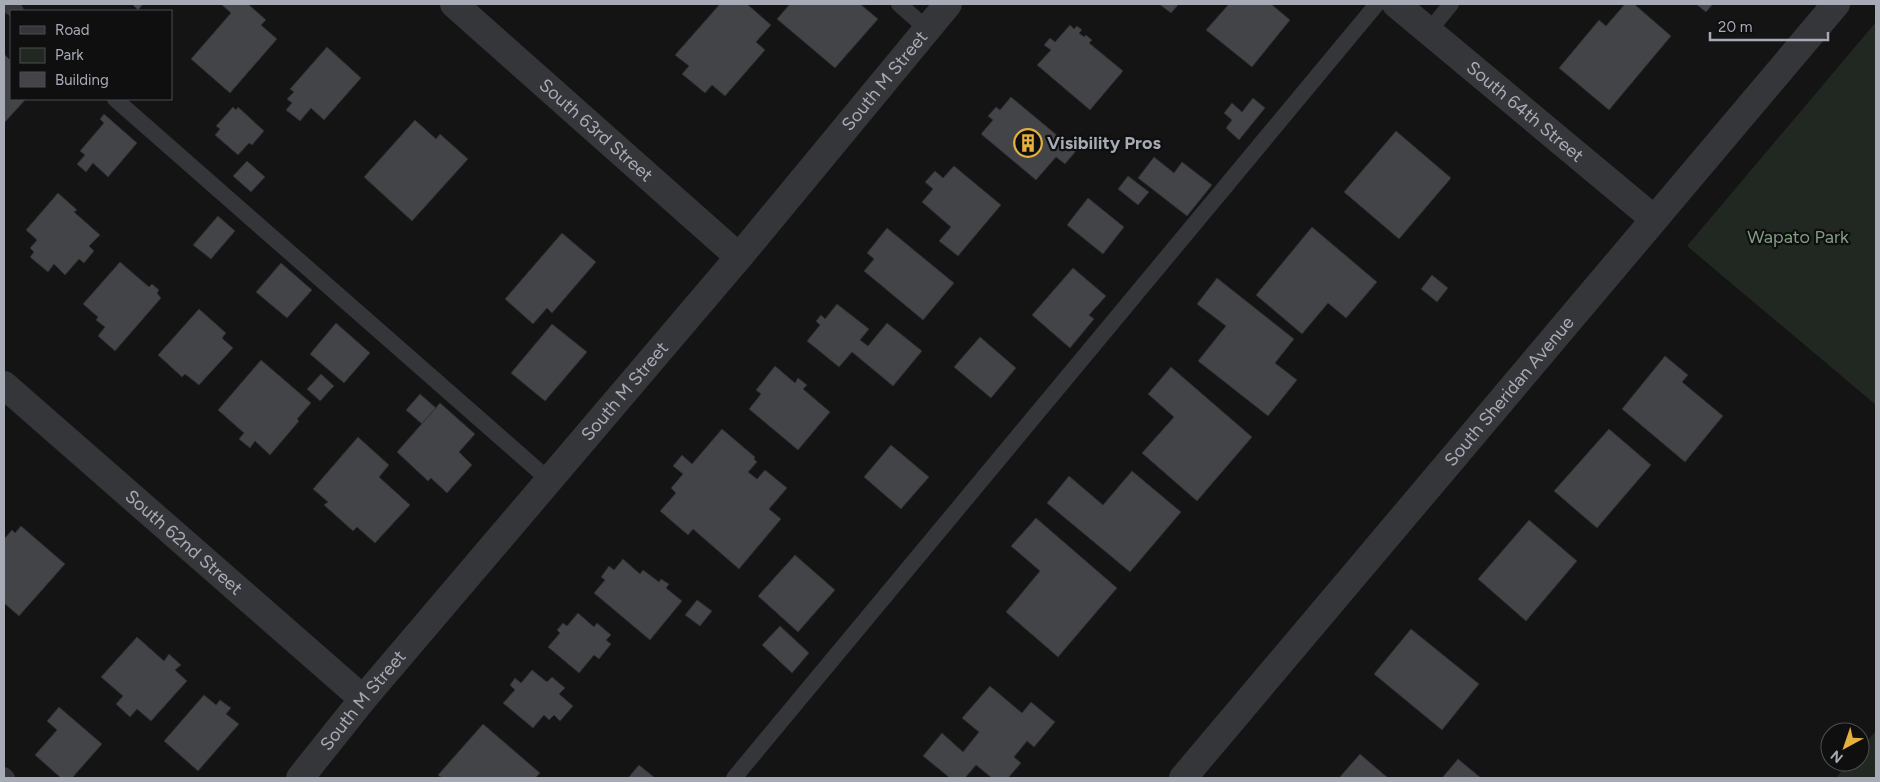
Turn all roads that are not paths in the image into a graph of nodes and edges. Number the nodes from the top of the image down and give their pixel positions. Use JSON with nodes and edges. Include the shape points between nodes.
{"nodes":[{"id":1,"x":454,"y":4,"type":"edge"},
{"id":2,"x":899,"y":4,"type":"edge"},
{"id":3,"x":948,"y":4,"type":"edge"},
{"id":4,"x":1377,"y":4,"type":"edge"},
{"id":5,"x":1396,"y":4,"type":"edge"},
{"id":6,"x":1451,"y":4,"type":"edge"},
{"id":7,"x":1836,"y":4,"type":"edge"},
{"id":8,"x":927,"y":28,"type":"junction"},
{"id":9,"x":1428,"y":31,"type":"junction"},
{"id":10,"x":116,"y":100,"type":"edge"},
{"id":11,"x":1654,"y":219,"type":"junction"},
{"id":12,"x":739,"y":257,"type":"junction"},
{"id":13,"x":4,"y":385,"type":"edge"},
{"id":14,"x":549,"y":480,"type":"junction"},
{"id":15,"x":363,"y":699,"type":"junction"},
{"id":16,"x":4,"y":775,"type":"edge"},
{"id":17,"x":7,"y":778,"type":"edge"},
{"id":18,"x":300,"y":778,"type":"edge"},
{"id":19,"x":734,"y":778,"type":"edge"},
{"id":20,"x":1183,"y":778,"type":"edge"}],
"edges":[{"from":1,"to":12,"type":"street","name":"South 63rd Street"},
{"from":2,"to":8,"type":"lane"},
{"from":3,"to":8,"type":"street","name":"South M Street"},
{"from":4,"to":19,"type":"lane"},
{"from":5,"to":9,"type":"street","name":"South 64th Street"},
{"from":6,"to":9,"type":"lane"},
{"from":7,"to":11,"type":"street","name":"South Sheridan Avenue"},
{"from":8,"to":12,"type":"street","name":"South M Street"},
{"from":9,"to":11,"type":"street","name":"South 64th Street"},
{"from":10,"to":14,"type":"lane"},
{"from":11,"to":20,"type":"street","name":"South Sheridan Avenue"},
{"from":12,"to":14,"type":"street","name":"South M Street"},
{"from":13,"to":15,"type":"street","name":"South 62nd Street"},
{"from":14,"to":15,"type":"street","name":"South M Street"},
{"from":15,"to":18,"type":"street","name":"South M Street"},
{"from":16,"to":17,"type":"lane"}]}
